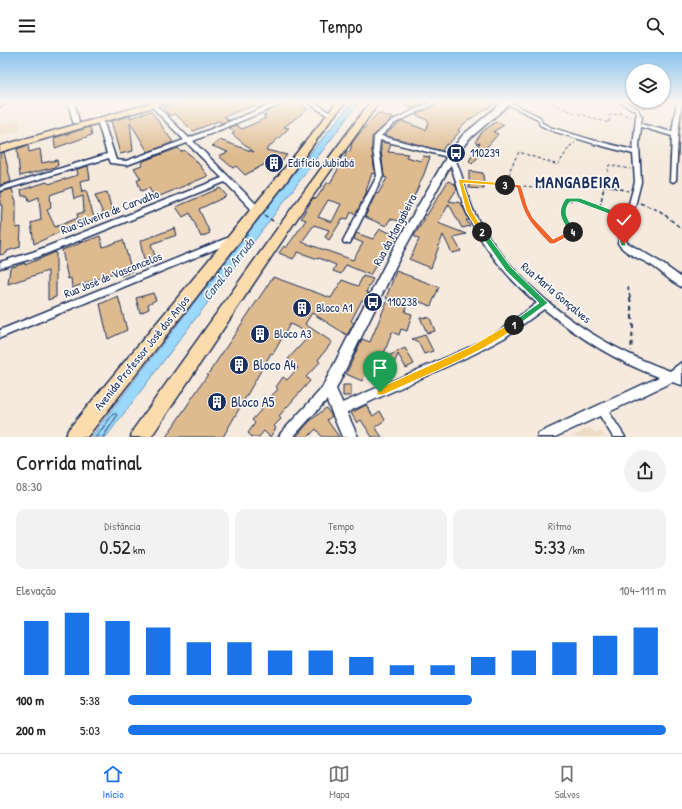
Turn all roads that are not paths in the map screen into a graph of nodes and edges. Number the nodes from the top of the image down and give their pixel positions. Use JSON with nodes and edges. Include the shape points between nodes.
{"nodes":[{"id":1,"x":639,"y":118,"type":"edge"},
{"id":2,"x":75,"y":119,"type":"edge"},
{"id":3,"x":89,"y":119,"type":"edge"},
{"id":4,"x":103,"y":119,"type":"edge"},
{"id":5,"x":168,"y":119,"type":"edge"},
{"id":6,"x":242,"y":119,"type":"edge"},
{"id":7,"x":326,"y":119,"type":"edge"},
{"id":8,"x":363,"y":119,"type":"edge"},
{"id":9,"x":400,"y":119,"type":"edge"},
{"id":10,"x":487,"y":119,"type":"edge"},
{"id":11,"x":539,"y":119,"type":"edge"},
{"id":12,"x":641,"y":119,"type":"edge"},
{"id":13,"x":677,"y":119,"type":"edge"},
{"id":14,"x":100,"y":120,"type":"junction"},
{"id":15,"x":76,"y":122,"type":"junction"},
{"id":16,"x":675,"y":136,"type":"junction"},
{"id":17,"x":378,"y":137,"type":"junction"},
{"id":18,"x":682,"y":139,"type":"edge"},
{"id":19,"x":188,"y":141,"type":"junction"},
{"id":20,"x":0,"y":142,"type":"edge"},
{"id":21,"x":596,"y":143,"type":"joint"},
{"id":22,"x":0,"y":149,"type":"edge"},
{"id":23,"x":636,"y":153,"type":"junction"},
{"id":24,"x":109,"y":156,"type":"junction"},
{"id":25,"x":451,"y":156,"type":"junction"},
{"id":26,"x":227,"y":179,"type":"junction"},
{"id":27,"x":673,"y":180,"type":"dead end"},
{"id":28,"x":0,"y":189,"type":"edge"},
{"id":29,"x":259,"y":211,"type":"junction"},
{"id":30,"x":235,"y":237,"type":"junction"},
{"id":31,"x":347,"y":241,"type":"dead end"},
{"id":32,"x":0,"y":265,"type":"edge"},
{"id":33,"x":682,"y":283,"type":"edge"},
{"id":34,"x":545,"y":303,"type":"junction"},
{"id":35,"x":0,"y":334,"type":"edge"},
{"id":36,"x":682,"y":367,"type":"edge"},
{"id":37,"x":677,"y":379,"type":"edge"},
{"id":38,"x":329,"y":389,"type":"junction"},
{"id":39,"x":602,"y":410,"type":"junction"},
{"id":40,"x":337,"y":411,"type":"junction"},
{"id":41,"x":75,"y":437,"type":"edge"},
{"id":42,"x":140,"y":437,"type":"edge"},
{"id":43,"x":285,"y":437,"type":"edge"},
{"id":44,"x":350,"y":437,"type":"edge"},
{"id":45,"x":543,"y":437,"type":"edge"},
{"id":46,"x":619,"y":437,"type":"edge"}],
"edges":[{"from":1,"to":23,"type":"street"},
{"from":2,"to":15,"type":"street"},
{"from":3,"to":15,"type":"main road"},
{"from":4,"to":14,"type":"main road"},
{"from":5,"to":19,"type":"street"},
{"from":6,"to":19,"type":"street"},
{"from":7,"to":29,"type":"main road","name":"Avenida Professor José dos Anjos"},
{"from":8,"to":42,"type":"main road"},
{"from":9,"to":17,"type":"street"},
{"from":10,"to":25,"type":"street","name":"Rua da Mangabeira","via":[[466,137]]},
{"from":11,"to":21,"type":"lane","via":[[541,124],[551,129]]},
{"from":12,"to":16,"type":"street"},
{"from":13,"to":16,"type":"street"},
{"from":14,"to":22,"type":"main road"},
{"from":14,"to":24,"type":"street"},
{"from":15,"to":20,"type":"main road"},
{"from":16,"to":18,"type":"street"},
{"from":16,"to":27,"type":"street"},
{"from":17,"to":25,"type":"street"},
{"from":17,"to":31,"type":"street","via":[[376,150],[380,176]]},
{"from":19,"to":24,"type":"street","via":[[127,164],[113,162]]},
{"from":19,"to":26,"type":"street"},
{"from":21,"to":23,"type":"street"},
{"from":23,"to":33,"type":"street","via":[[638,175],[635,197],[622,239],[624,244],[668,271]]},
{"from":24,"to":28,"type":"street"},
{"from":25,"to":34,"type":"street","name":"Rua Maria Gonçalves","via":[[469,211],[484,236],[509,269]]},
{"from":25,"to":38,"type":"street","name":"Rua da Mangabeira","via":[[397,252]]},
{"from":26,"to":29,"type":"street"},
{"from":26,"to":32,"type":"street","name":"Rua Silveira de Carvalho","via":[[35,255]]},
{"from":29,"to":30,"type":"main road","name":"Avenida Professor José dos Anjos"},
{"from":30,"to":35,"type":"street","name":"Rua José de Vasconcelos"},
{"from":30,"to":41,"type":"main road","name":"Avenida Professor José dos Anjos"},
{"from":34,"to":37,"type":"street","name":"Rua Maria Gonçalves","via":[[575,329],[630,359]]},
{"from":34,"to":40,"type":"street","via":[[501,335],[473,350]]},
{"from":36,"to":37,"type":"street"},
{"from":37,"to":39,"type":"street"},
{"from":38,"to":40,"type":"street"},
{"from":38,"to":43,"type":"street"},
{"from":39,"to":45,"type":"street"},
{"from":39,"to":46,"type":"street"},
{"from":40,"to":44,"type":"street"}]}
